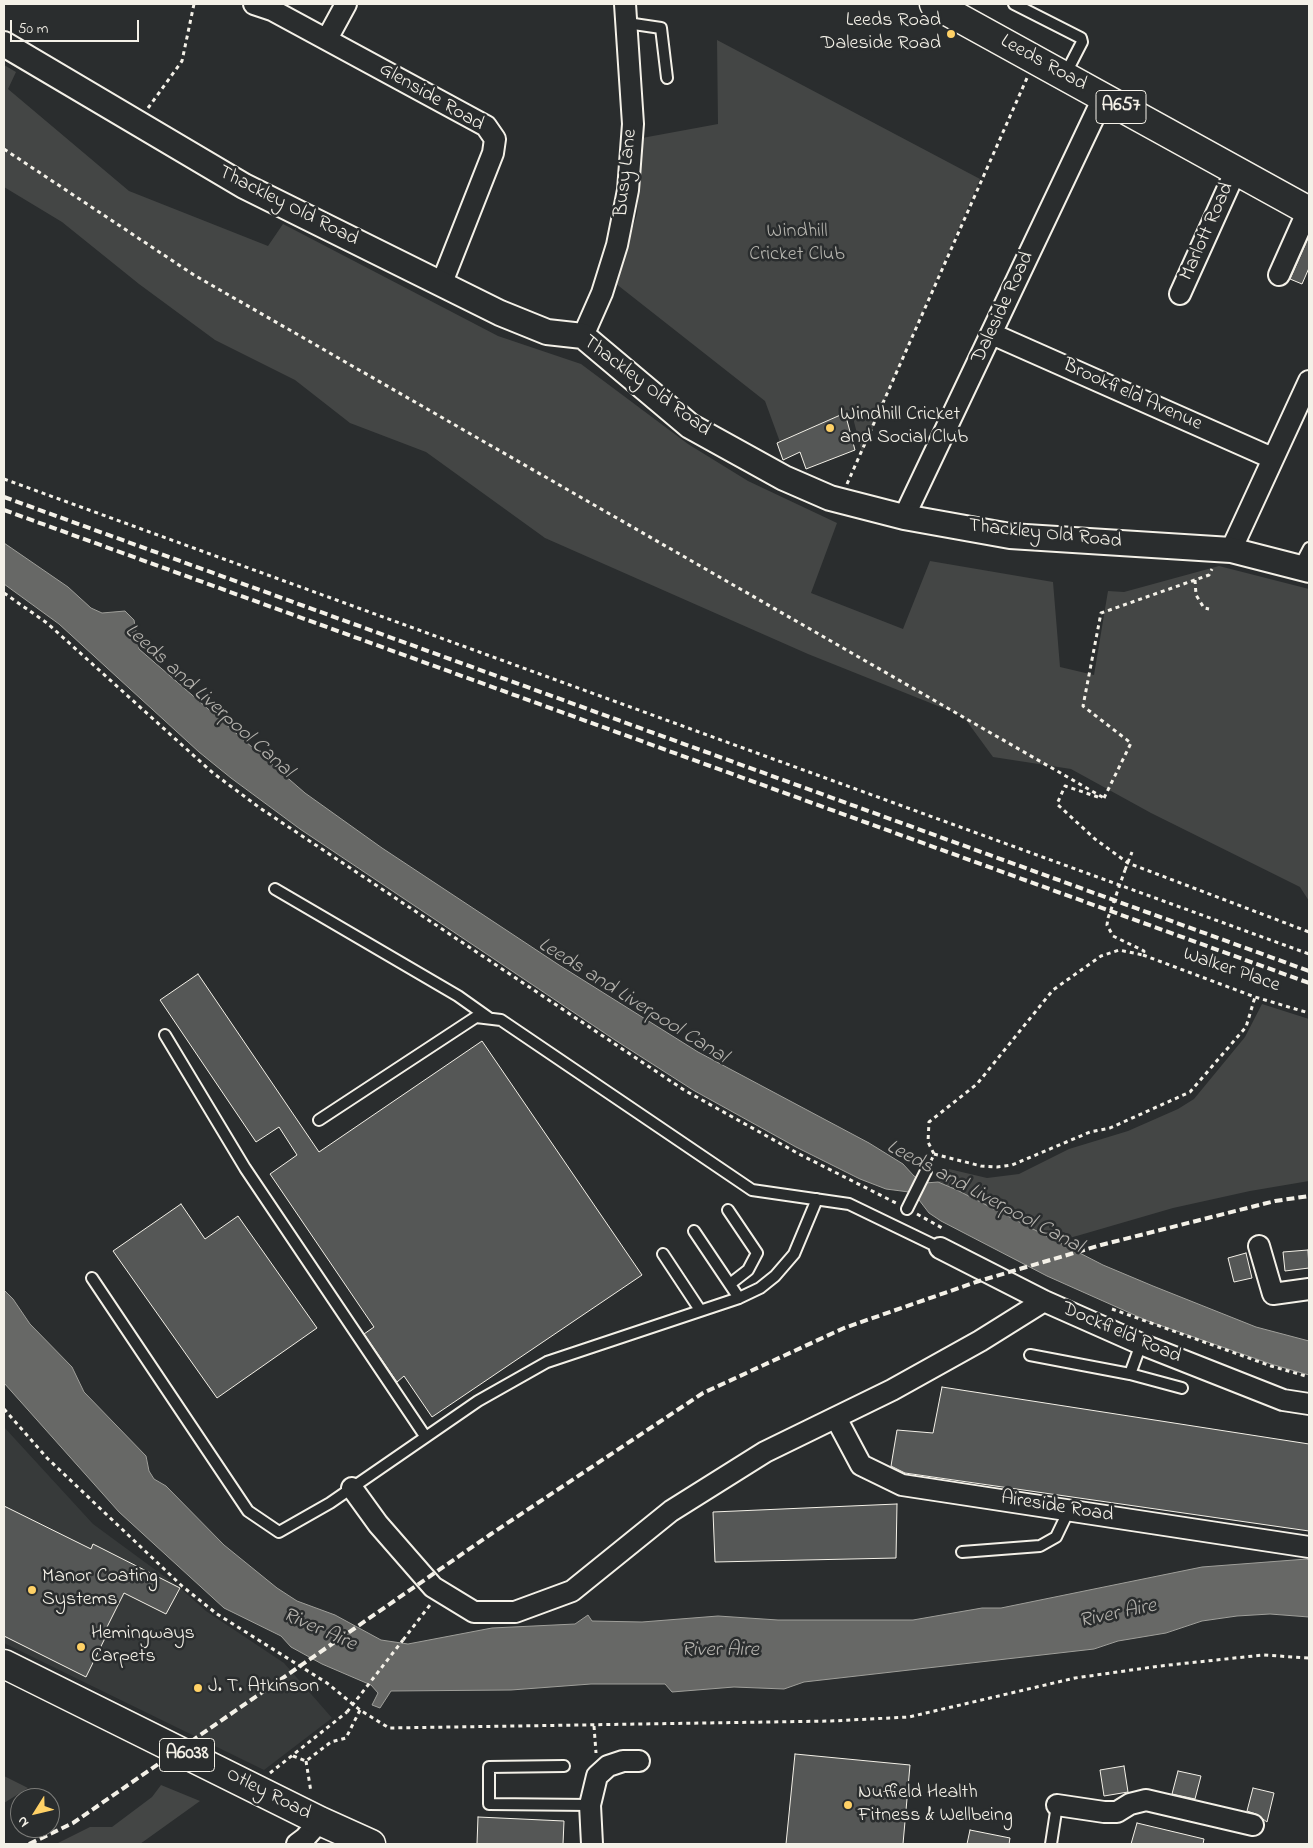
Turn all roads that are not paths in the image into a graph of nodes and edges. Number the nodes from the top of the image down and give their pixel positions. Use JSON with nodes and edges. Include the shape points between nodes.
{"nodes":[{"id":1,"x":254,"y":4,"type":"edge"},
{"id":2,"x":346,"y":4,"type":"edge"},
{"id":3,"x":934,"y":4,"type":"edge"},
{"id":4,"x":1014,"y":4,"type":"edge"},
{"id":5,"x":626,"y":14,"type":"edge"},
{"id":6,"x":327,"y":39,"type":"junction"},
{"id":7,"x":4,"y":44,"type":"edge"},
{"id":8,"x":1064,"y":76,"type":"junction"},
{"id":9,"x":667,"y":78,"type":"dead end"},
{"id":10,"x":1103,"y":98,"type":"junction"},
{"id":11,"x":1236,"y":170,"type":"junction"},
{"id":12,"x":1309,"y":210,"type":"edge"},
{"id":13,"x":1279,"y":275,"type":"dead end"},
{"id":14,"x":442,"y":284,"type":"junction"},
{"id":15,"x":1180,"y":294,"type":"dead end"},
{"id":16,"x":992,"y":334,"type":"junction"},
{"id":17,"x":583,"y":336,"type":"junction"},
{"id":18,"x":1309,"y":381,"type":"edge"},
{"id":19,"x":1272,"y":458,"type":"junction"},
{"id":20,"x":904,"y":517,"type":"junction"},
{"id":21,"x":1226,"y":550,"type":"junction"},
{"id":22,"x":1306,"y":562,"type":"edge"},
{"id":23,"x":275,"y":889,"type":"dead end"},
{"id":24,"x":490,"y":1019,"type":"junction"},
{"id":25,"x":165,"y":1035,"type":"dead end"},
{"id":26,"x":319,"y":1120,"type":"dead end"},
{"id":27,"x":926,"y":1171,"type":"road end"},
{"id":28,"x":817,"y":1199,"type":"junction"},
{"id":29,"x":907,"y":1209,"type":"road end"},
{"id":30,"x":728,"y":1210,"type":"dead end"},
{"id":31,"x":694,"y":1231,"type":"dead end"},
{"id":32,"x":944,"y":1240,"type":"joint"},
{"id":33,"x":1259,"y":1246,"type":"dead end"},
{"id":34,"x":663,"y":1254,"type":"dead end"},
{"id":35,"x":92,"y":1278,"type":"dead end"},
{"id":36,"x":730,"y":1284,"type":"junction"},
{"id":37,"x":1309,"y":1288,"type":"edge"},
{"id":38,"x":739,"y":1298,"type":"junction"},
{"id":39,"x":1044,"y":1301,"type":"junction"},
{"id":40,"x":700,"y":1310,"type":"junction"},
{"id":41,"x":1141,"y":1344,"type":"junction"},
{"id":42,"x":1030,"y":1355,"type":"dead end"},
{"id":43,"x":1130,"y":1374,"type":"junction"},
{"id":44,"x":1182,"y":1388,"type":"dead end"},
{"id":45,"x":1309,"y":1404,"type":"edge"},
{"id":46,"x":836,"y":1418,"type":"junction"},
{"id":47,"x":425,"y":1436,"type":"junction"},
{"id":48,"x":352,"y":1488,"type":"junction"},
{"id":49,"x":1069,"y":1510,"type":"junction"},
{"id":50,"x":1309,"y":1547,"type":"edge"},
{"id":51,"x":962,"y":1552,"type":"dead end"},
{"id":52,"x":4,"y":1664,"type":"edge"},
{"id":53,"x":639,"y":1761,"type":"dead end"},
{"id":54,"x":564,"y":1766,"type":"dead end"},
{"id":55,"x":590,"y":1805,"type":"junction"},
{"id":56,"x":1057,"y":1805,"type":"joint"},
{"id":57,"x":313,"y":1818,"type":"junction"},
{"id":58,"x":1253,"y":1825,"type":"dead end"},
{"id":59,"x":297,"y":1844,"type":"edge"},
{"id":60,"x":372,"y":1844,"type":"edge"},
{"id":61,"x":592,"y":1844,"type":"edge"},
{"id":62,"x":1051,"y":1844,"type":"edge"}],
"edges":[{"from":1,"to":6,"type":"street","name":"Glenside Road"},
{"from":2,"to":6,"type":"street"},
{"from":3,"to":8,"type":"main road","name":"Leeds Road","number":"A657"},
{"from":4,"to":8,"type":"lane","via":[[1081,38],[1082,42]]},
{"from":5,"to":9,"type":"lane","via":[[661,28]]},
{"from":5,"to":17,"type":"street","name":"Busy Lane","via":[[633,124],[628,190],[617,245],[602,294]]},
{"from":6,"to":14,"type":"street","name":"Glenside Road","via":[[486,126],[495,139],[493,153]]},
{"from":7,"to":14,"type":"street","name":"Thackley Old Road","via":[[244,186]]},
{"from":8,"to":10,"type":"main road","name":"Leeds Road","number":"A657"},
{"from":10,"to":11,"type":"main road","name":"Leeds Road","number":"A657"},
{"from":10,"to":16,"type":"street","name":"Daleside Road"},
{"from":11,"to":12,"type":"main road","name":"Leeds Road","number":"A657"},
{"from":11,"to":15,"type":"street","name":"Marlott Road"},
{"from":12,"to":13,"type":"street"},
{"from":14,"to":17,"type":"street","name":"Thackley Old Road","via":[[547,332]]},
{"from":16,"to":19,"type":"street","name":"Brookfield Avenue"},
{"from":16,"to":20,"type":"street","name":"Daleside Road"},
{"from":17,"to":20,"type":"street","name":"Thackley Old Road","via":[[690,426],[784,478],[840,500]]},
{"from":18,"to":19,"type":"street"},
{"from":19,"to":21,"type":"street"},
{"from":20,"to":21,"type":"street","name":"Thackley Old Road","via":[[1010,536]]},
{"from":21,"to":22,"type":"street","name":"Thackley Old Road"},
{"from":23,"to":24,"type":"lane","via":[[458,996]]},
{"from":24,"to":26,"type":"lane","via":[[476,1017]]},
{"from":24,"to":28,"type":"lane","via":[[501,1020],[752,1190]]},
{"from":25,"to":47,"type":"lane","via":[[244,1168]]},
{"from":27,"to":29,"type":"lane"},
{"from":28,"to":32,"type":"lane","via":[[848,1204]]},
{"from":28,"to":38,"type":"lane","via":[[802,1240],[785,1266],[760,1288]]},
{"from":30,"to":36,"type":"lane","via":[[757,1253],[748,1270]]},
{"from":31,"to":36,"type":"lane"},
{"from":32,"to":39,"type":"street","name":"Dockfield Road"},
{"from":33,"to":37,"type":"street","via":[[1273,1294]]},
{"from":34,"to":40,"type":"lane"},
{"from":35,"to":48,"type":"lane","via":[[248,1511],[279,1532]]},
{"from":36,"to":38,"type":"lane"},
{"from":38,"to":40,"type":"lane"},
{"from":39,"to":41,"type":"street","name":"Dockfield Road"},
{"from":39,"to":46,"type":"street","via":[[980,1341]]},
{"from":40,"to":47,"type":"lane","via":[[548,1362],[478,1401]]},
{"from":41,"to":43,"type":"lane"},
{"from":41,"to":45,"type":"street","name":"Dockfield Road","via":[[1283,1400]]},
{"from":42,"to":43,"type":"lane"},
{"from":43,"to":44,"type":"lane"},
{"from":46,"to":48,"type":"street","via":[[765,1452],[671,1511],[572,1591],[515,1612],[474,1612],[433,1587],[378,1524]]},
{"from":46,"to":49,"type":"street","name":"Aireside Road","via":[[860,1465],[902,1485]]},
{"from":47,"to":48,"type":"lane"},
{"from":49,"to":50,"type":"street","name":"Aireside Road"},
{"from":49,"to":51,"type":"lane","via":[[1056,1536],[1040,1546]]},
{"from":52,"to":57,"type":"main road","name":"Otley Road","number":"A6038"},
{"from":53,"to":55,"type":"street","via":[[623,1761],[608,1766],[597,1776]]},
{"from":54,"to":55,"type":"lane","via":[[489,1767],[489,1804]]},
{"from":55,"to":61,"type":"street"},
{"from":56,"to":58,"type":"street","via":[[1117,1812],[1146,1800]]},
{"from":56,"to":62,"type":"lane"},
{"from":57,"to":59,"type":"street","via":[[305,1838]]},
{"from":57,"to":60,"type":"main road","name":"Otley Road","number":"A6038"}]}
